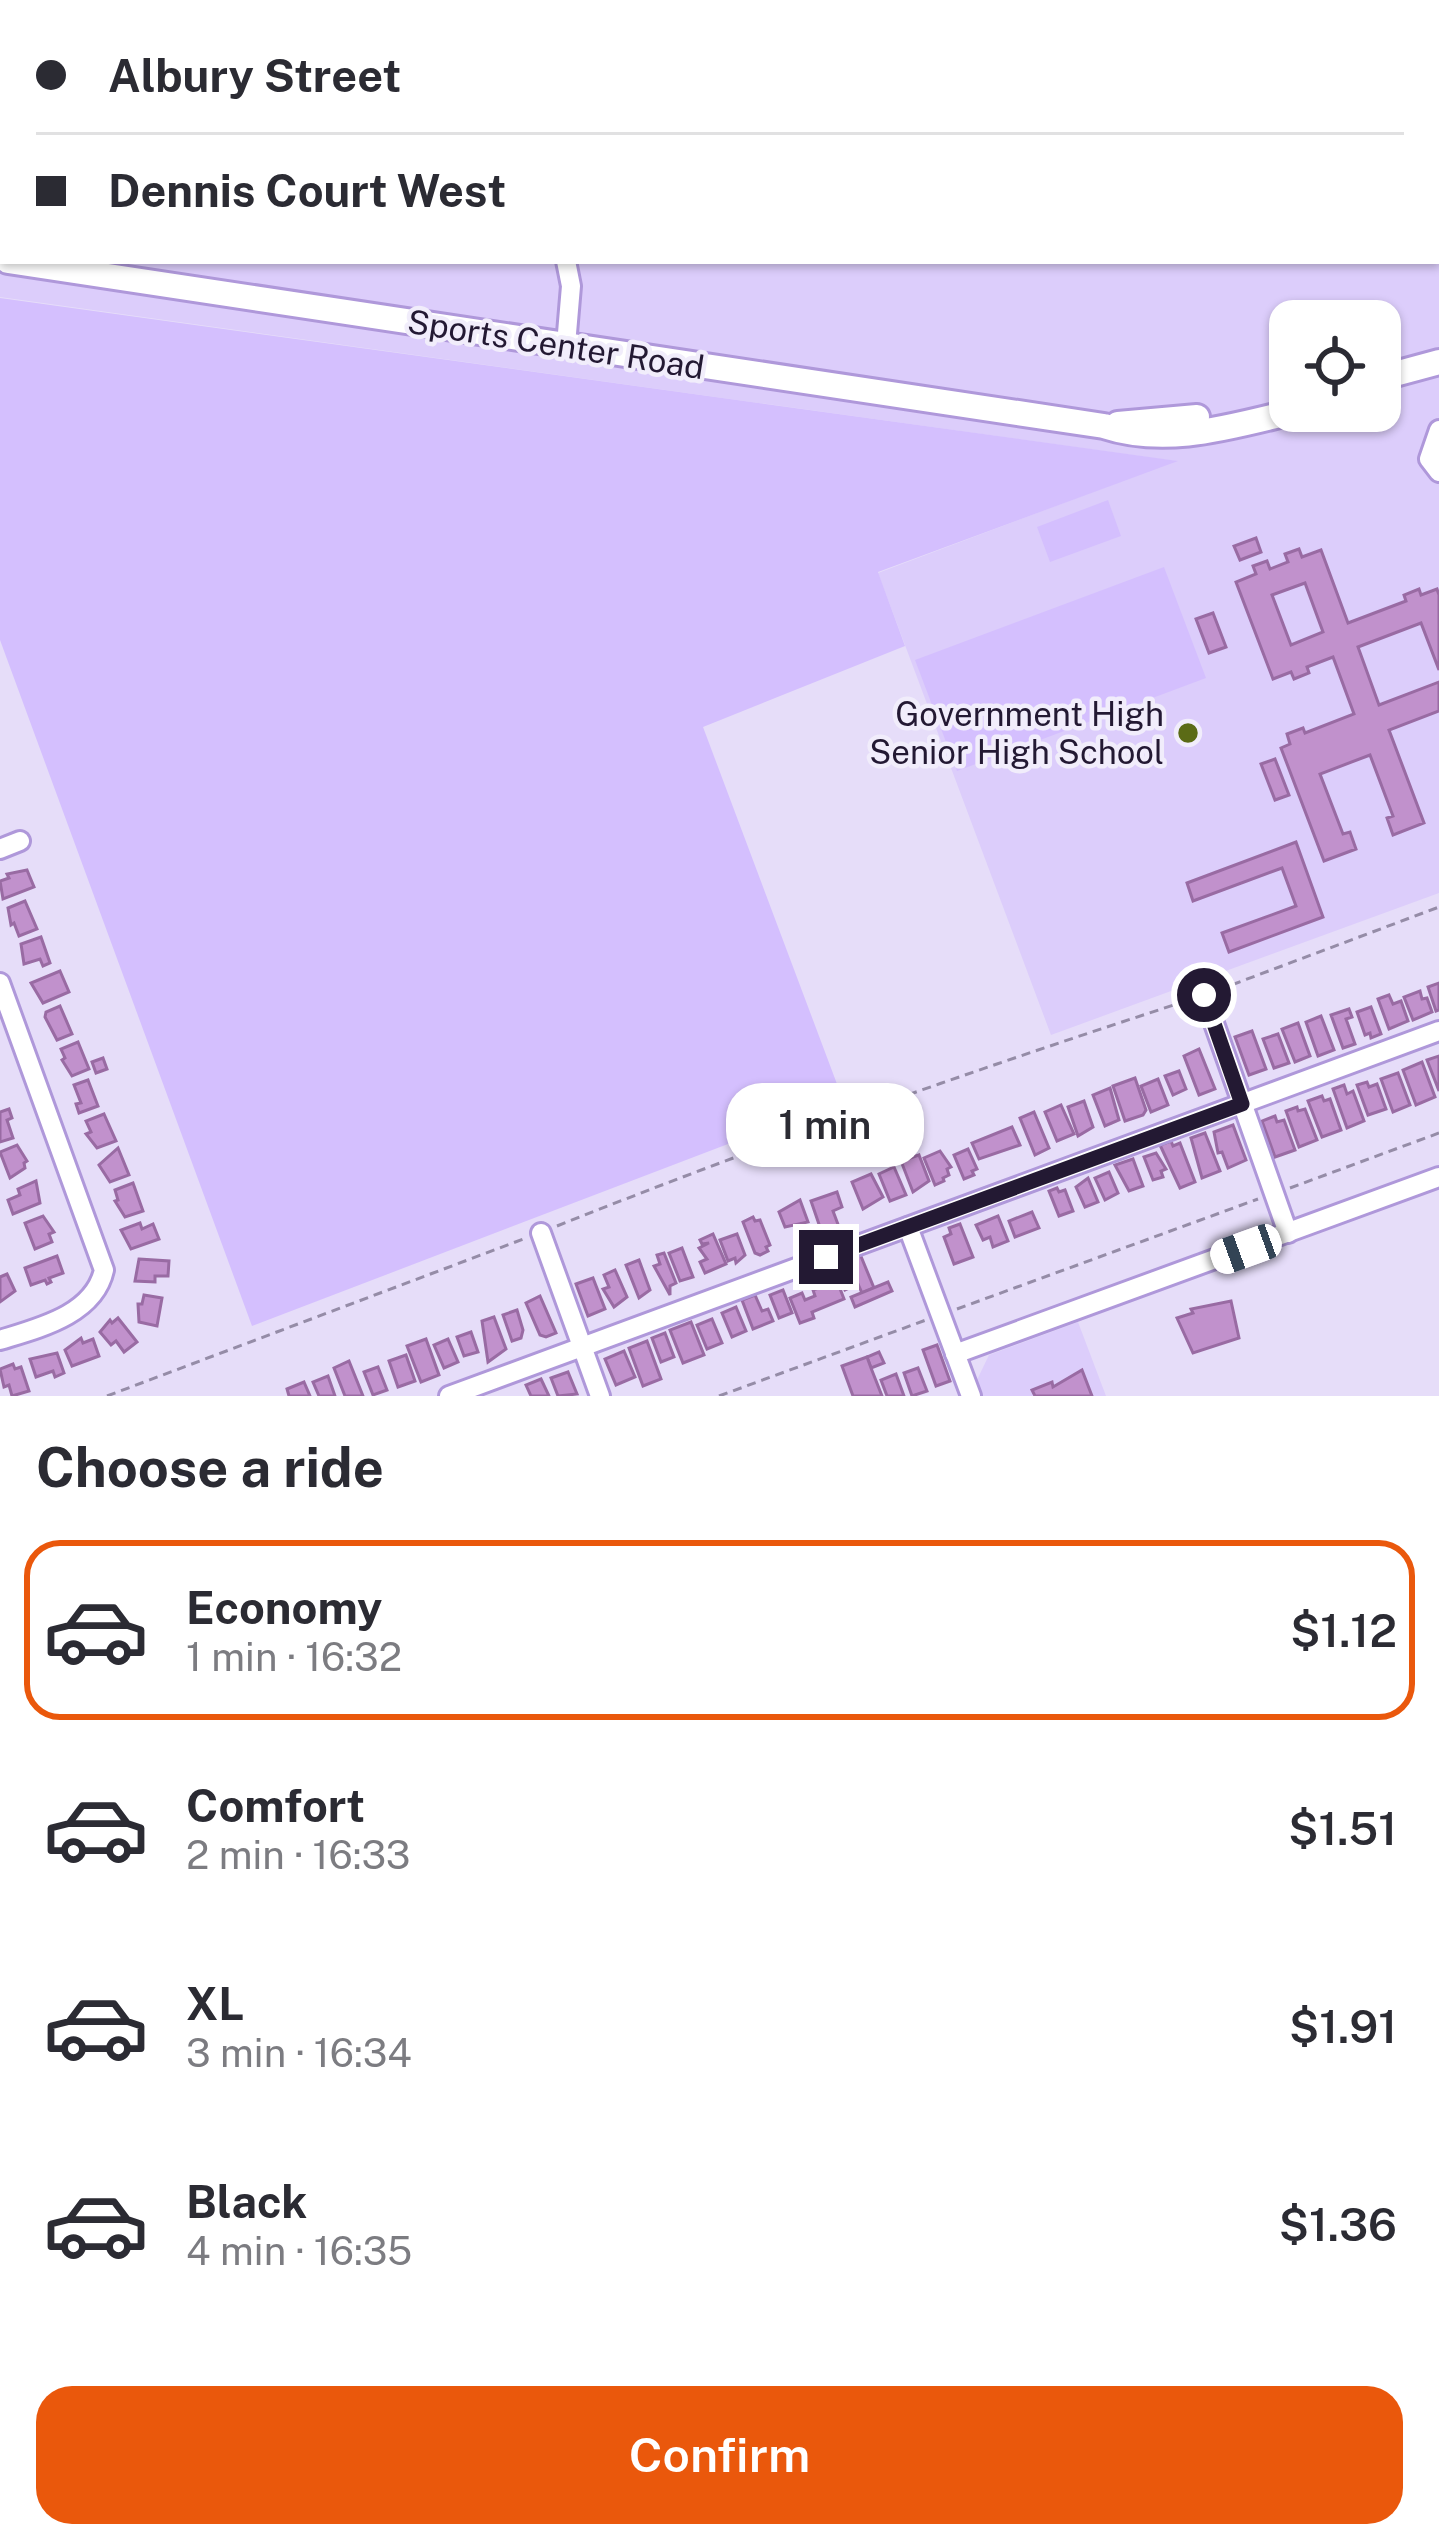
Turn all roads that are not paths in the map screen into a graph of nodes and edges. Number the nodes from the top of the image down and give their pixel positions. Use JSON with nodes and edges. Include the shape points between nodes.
{"nodes":[{"id":1,"x":30,"y":264,"type":"edge"},
{"id":2,"x":567,"y":264,"type":"edge"},
{"id":3,"x":566,"y":345,"type":"junction"},
{"id":4,"x":1439,"y":362,"type":"edge"},
{"id":5,"x":1401,"y":372,"type":"edge"},
{"id":6,"x":1439,"y":381,"type":"edge"},
{"id":7,"x":1401,"y":388,"type":"edge"},
{"id":8,"x":1269,"y":404,"type":"edge"},
{"id":9,"x":1269,"y":417,"type":"edge"},
{"id":10,"x":1104,"y":426,"type":"junction"},
{"id":11,"x":1439,"y":430,"type":"edge"},
{"id":12,"x":1439,"y":472,"type":"edge"},
{"id":13,"x":20,"y":841,"type":"dead end"},
{"id":14,"x":0,"y":848,"type":"edge"},
{"id":15,"x":0,"y":983,"type":"edge"},
{"id":16,"x":1204,"y":995,"type":"road end"},
{"id":17,"x":1439,"y":1031,"type":"edge"},
{"id":18,"x":1242,"y":1104,"type":"junction"},
{"id":19,"x":1439,"y":1177,"type":"edge"},
{"id":20,"x":908,"y":1227,"type":"junction"},
{"id":21,"x":541,"y":1233,"type":"road end"},
{"id":22,"x":1288,"y":1233,"type":"junction"},
{"id":23,"x":0,"y":1340,"type":"edge"},
{"id":24,"x":582,"y":1347,"type":"junction"},
{"id":25,"x":955,"y":1354,"type":"junction"},
{"id":26,"x":449,"y":1396,"type":"edge"},
{"id":27,"x":600,"y":1396,"type":"edge"},
{"id":28,"x":971,"y":1396,"type":"edge"}],
"edges":[{"from":1,"to":3,"type":"main road","name":"Sports Center Road"},
{"from":2,"to":3,"type":"street"},
{"from":3,"to":10,"type":"main road","name":"Sports Center Road"},
{"from":4,"to":5,"type":"main road"},
{"from":6,"to":7,"type":"main road"},
{"from":8,"to":10,"type":"main road","name":"Sports Center Road"},
{"from":9,"to":10,"type":"main road","name":"Sports Center Road","via":[[1175,436]]},
{"from":11,"to":12,"type":"street","via":[[1429,459]]},
{"from":13,"to":14,"type":"street"},
{"from":15,"to":23,"type":"street","via":[[104,1270],[83,1306]]},
{"from":16,"to":18,"type":"street"},
{"from":17,"to":18,"type":"street"},
{"from":18,"to":20,"type":"street"},
{"from":18,"to":22,"type":"street"},
{"from":19,"to":22,"type":"street"},
{"from":20,"to":24,"type":"street"},
{"from":20,"to":25,"type":"street"},
{"from":21,"to":24,"type":"street"},
{"from":22,"to":25,"type":"street"},
{"from":24,"to":26,"type":"street"},
{"from":24,"to":27,"type":"street"},
{"from":25,"to":28,"type":"street"}]}
